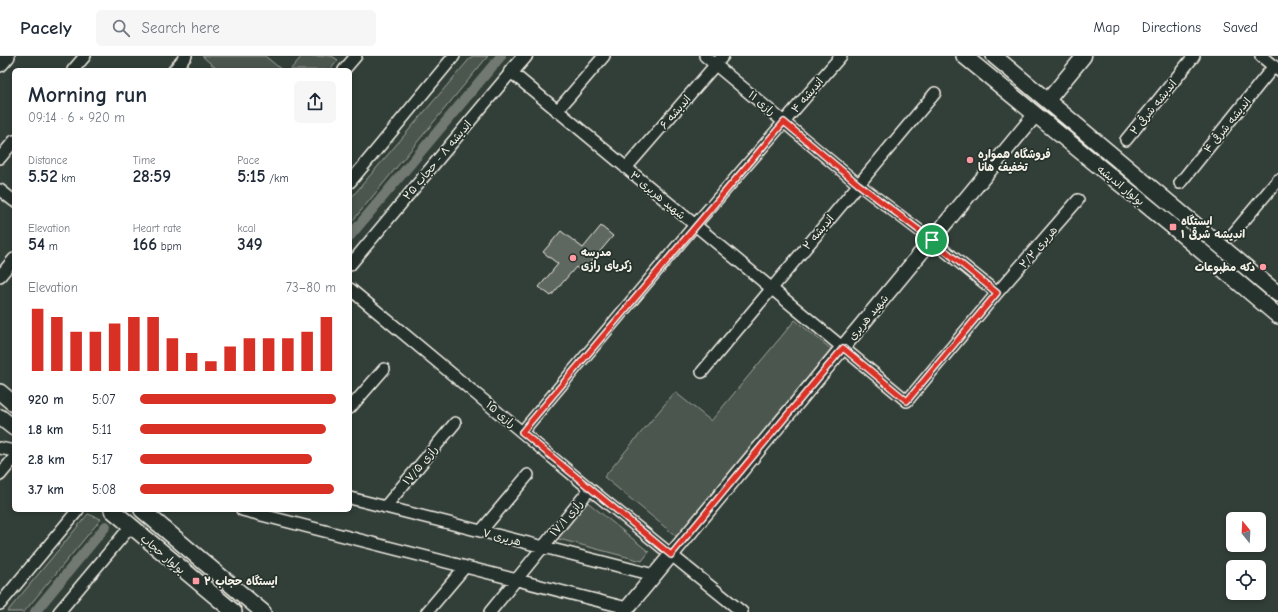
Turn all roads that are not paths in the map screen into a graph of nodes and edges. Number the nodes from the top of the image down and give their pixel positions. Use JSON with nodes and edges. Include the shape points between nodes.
{"nodes":[{"id":1,"x":7,"y":56,"type":"edge"},
{"id":2,"x":85,"y":56,"type":"edge"},
{"id":3,"x":186,"y":56,"type":"edge"},
{"id":4,"x":356,"y":56,"type":"edge"},
{"id":5,"x":454,"y":56,"type":"edge"},
{"id":6,"x":525,"y":56,"type":"edge"},
{"id":7,"x":604,"y":56,"type":"edge"},
{"id":8,"x":705,"y":56,"type":"edge"},
{"id":9,"x":723,"y":56,"type":"edge"},
{"id":10,"x":841,"y":56,"type":"edge"},
{"id":11,"x":964,"y":56,"type":"edge"},
{"id":12,"x":994,"y":56,"type":"edge"},
{"id":13,"x":1084,"y":56,"type":"edge"},
{"id":14,"x":1194,"y":56,"type":"edge"},
{"id":15,"x":1262,"y":56,"type":"edge"},
{"id":16,"x":0,"y":64,"type":"edge"},
{"id":17,"x":716,"y":65,"type":"junction"},
{"id":18,"x":79,"y":68,"type":"edge"},
{"id":19,"x":176,"y":68,"type":"edge"},
{"id":20,"x":346,"y":68,"type":"edge"},
{"id":21,"x":1276,"y":68,"type":"edge"},
{"id":22,"x":511,"y":72,"type":"junction"},
{"id":23,"x":935,"y":93,"type":"dead end"},
{"id":24,"x":1048,"y":100,"type":"junction"},
{"id":25,"x":557,"y":110,"type":"junction"},
{"id":26,"x":1035,"y":115,"type":"junction"},
{"id":27,"x":784,"y":122,"type":"junction"},
{"id":28,"x":1126,"y":140,"type":"dead end"},
{"id":29,"x":12,"y":143,"type":"edge"},
{"id":30,"x":0,"y":158,"type":"edge"},
{"id":31,"x":626,"y":168,"type":"junction"},
{"id":32,"x":352,"y":180,"type":"edge"},
{"id":33,"x":1278,"y":180,"type":"edge"},
{"id":34,"x":858,"y":184,"type":"junction"},
{"id":35,"x":1180,"y":184,"type":"dead end"},
{"id":36,"x":0,"y":190,"type":"edge"},
{"id":37,"x":12,"y":199,"type":"edge"},
{"id":38,"x":1078,"y":200,"type":"dead end"},
{"id":39,"x":695,"y":225,"type":"junction"},
{"id":40,"x":1232,"y":235,"type":"dead end"},
{"id":41,"x":932,"y":240,"type":"junction"},
{"id":42,"x":12,"y":261,"type":"edge"},
{"id":43,"x":352,"y":263,"type":"edge"},
{"id":44,"x":0,"y":276,"type":"edge"},
{"id":45,"x":771,"y":288,"type":"junction"},
{"id":46,"x":352,"y":290,"type":"edge"},
{"id":47,"x":997,"y":293,"type":"junction"},
{"id":48,"x":1278,"y":294,"type":"edge"},
{"id":49,"x":1278,"y":316,"type":"edge"},
{"id":50,"x":843,"y":348,"type":"junction"},
{"id":51,"x":384,"y":369,"type":"dead end"},
{"id":52,"x":702,"y":372,"type":"dead end"},
{"id":53,"x":0,"y":392,"type":"edge"},
{"id":54,"x":907,"y":401,"type":"joint"},
{"id":55,"x":12,"y":402,"type":"edge"},
{"id":56,"x":352,"y":406,"type":"edge"},
{"id":57,"x":0,"y":417,"type":"edge"},
{"id":58,"x":455,"y":423,"type":"dead end"},
{"id":59,"x":12,"y":426,"type":"edge"},
{"id":60,"x":522,"y":432,"type":"junction"},
{"id":61,"x":0,"y":448,"type":"edge"},
{"id":62,"x":12,"y":451,"type":"edge"},
{"id":63,"x":12,"y":460,"type":"edge"},
{"id":64,"x":0,"y":475,"type":"edge"},
{"id":65,"x":528,"y":475,"type":"dead end"},
{"id":66,"x":590,"y":489,"type":"junction"},
{"id":67,"x":352,"y":498,"type":"edge"},
{"id":68,"x":386,"y":507,"type":"junction"},
{"id":69,"x":76,"y":512,"type":"edge"},
{"id":70,"x":114,"y":512,"type":"edge"},
{"id":71,"x":145,"y":512,"type":"edge"},
{"id":72,"x":250,"y":512,"type":"edge"},
{"id":73,"x":131,"y":526,"type":"junction"},
{"id":74,"x":481,"y":531,"type":"junction"},
{"id":75,"x":542,"y":547,"type":"junction"},
{"id":76,"x":671,"y":555,"type":"junction"},
{"id":77,"x":465,"y":567,"type":"junction"},
{"id":78,"x":654,"y":575,"type":"junction"},
{"id":79,"x":516,"y":580,"type":"junction"},
{"id":80,"x":0,"y":604,"type":"edge"},
{"id":81,"x":625,"y":610,"type":"edge"},
{"id":82,"x":59,"y":612,"type":"edge"},
{"id":83,"x":234,"y":612,"type":"edge"},
{"id":84,"x":263,"y":612,"type":"edge"},
{"id":85,"x":427,"y":612,"type":"edge"},
{"id":86,"x":490,"y":612,"type":"edge"},
{"id":87,"x":742,"y":612,"type":"edge"}],
"edges":[{"from":1,"to":16,"type":"main road"},
{"from":2,"to":18,"type":"street"},
{"from":3,"to":19,"type":"street"},
{"from":4,"to":20,"type":"street"},
{"from":5,"to":32,"type":"street"},
{"from":6,"to":22,"type":"street","name":"اندیشه ۸ - حجاب ۲۵"},
{"from":7,"to":25,"type":"street"},
{"from":8,"to":17,"type":"street","name":"رازی ۱۱"},
{"from":9,"to":17,"type":"street","name":"اندیشه ۶"},
{"from":10,"to":27,"type":"street","name":"اندیشه ۴"},
{"from":11,"to":26,"type":"main road","name":"بولوار اندیشه"},
{"from":12,"to":24,"type":"main road","name":"بولوار اندیشه"},
{"from":13,"to":24,"type":"street"},
{"from":14,"to":28,"type":"street","name":"اندیشه شرقی ۲"},
{"from":15,"to":21,"type":"street"},
{"from":17,"to":27,"type":"street","name":"رازی ۱۱"},
{"from":17,"to":31,"type":"street","name":"اندیشه ۶"},
{"from":21,"to":35,"type":"street","name":"اندیشه شرقی ۴"},
{"from":22,"to":25,"type":"street","name":"شهید هریری ۳"},
{"from":22,"to":43,"type":"street","name":"اندیشه ۸ - حجاب ۲۵"},
{"from":23,"to":34,"type":"street","name":"اندیشه ۲"},
{"from":24,"to":26,"type":"main road"},
{"from":24,"to":48,"type":"main road","name":"بولوار اندیشه"},
{"from":25,"to":31,"type":"street","name":"شهید هریری ۳"},
{"from":26,"to":41,"type":"street","name":"شهید هریری"},
{"from":26,"to":49,"type":"main road","name":"بولوار اندیشه"},
{"from":27,"to":34,"type":"street","name":"رازی ۱۱"},
{"from":27,"to":39,"type":"street","name":"اندیشه ۴"},
{"from":29,"to":30,"type":"street"},
{"from":31,"to":39,"type":"street","name":"شهید هریری ۳"},
{"from":33,"to":40,"type":"street"},
{"from":34,"to":41,"type":"street","name":"رازی ۱۱"},
{"from":34,"to":45,"type":"street","name":"اندیشه ۲"},
{"from":36,"to":37,"type":"street"},
{"from":38,"to":47,"type":"street","name":"هریری ۲/۲"},
{"from":39,"to":45,"type":"street","name":"شهید هریری ۳"},
{"from":39,"to":60,"type":"street","name":"اندیشه ۴"},
{"from":41,"to":47,"type":"street","name":"رازی ۱۱"},
{"from":41,"to":50,"type":"street","name":"شهید هریری"},
{"from":42,"to":44,"type":"street"},
{"from":45,"to":50,"type":"street","name":"شهید هریری ۳"},
{"from":45,"to":52,"type":"street","name":"اندیشه ۲"},
{"from":46,"to":60,"type":"street","name":"رازی ۱۵"},
{"from":47,"to":54,"type":"street","name":"هریری ۲/۲"},
{"from":50,"to":54,"type":"street","name":"شهید هریری ۳"},
{"from":50,"to":76,"type":"street","name":"شهید هریری"},
{"from":51,"to":56,"type":"street"},
{"from":53,"to":55,"type":"main road"},
{"from":57,"to":59,"type":"main road"},
{"from":58,"to":68,"type":"street","name":"رازی ۱۷/۵"},
{"from":60,"to":66,"type":"street","name":"رازی ۱۵"},
{"from":61,"to":62,"type":"street"},
{"from":63,"to":64,"type":"street"},
{"from":65,"to":74,"type":"street"},
{"from":66,"to":75,"type":"street","name":"رازی ۱۷/۱"},
{"from":66,"to":76,"type":"street","name":"رازی ۱۵"},
{"from":67,"to":68,"type":"street","name":"هریری ۷"},
{"from":68,"to":74,"type":"street","name":"هریری ۷"},
{"from":69,"to":80,"type":"street"},
{"from":70,"to":73,"type":"main road","name":"بولوار حجاب"},
{"from":71,"to":84,"type":"main road","name":"بولوار حجاب"},
{"from":72,"to":77,"type":"street"},
{"from":73,"to":82,"type":"street"},
{"from":73,"to":83,"type":"main road","name":"بولوار حجاب"},
{"from":74,"to":75,"type":"street","name":"هریری ۷"},
{"from":75,"to":78,"type":"street","name":"هریری ۷"},
{"from":75,"to":79,"type":"street","name":"رازی ۱۷/۱"},
{"from":76,"to":78,"type":"street","name":"شهید هریری"},
{"from":76,"to":87,"type":"street","name":"رازی ۱۵"},
{"from":77,"to":79,"type":"street"},
{"from":77,"to":85,"type":"street"},
{"from":78,"to":81,"type":"street","name":"شهید هریری"},
{"from":79,"to":81,"type":"street"},
{"from":79,"to":86,"type":"street","name":"رازی ۱۷/۱"}]}
